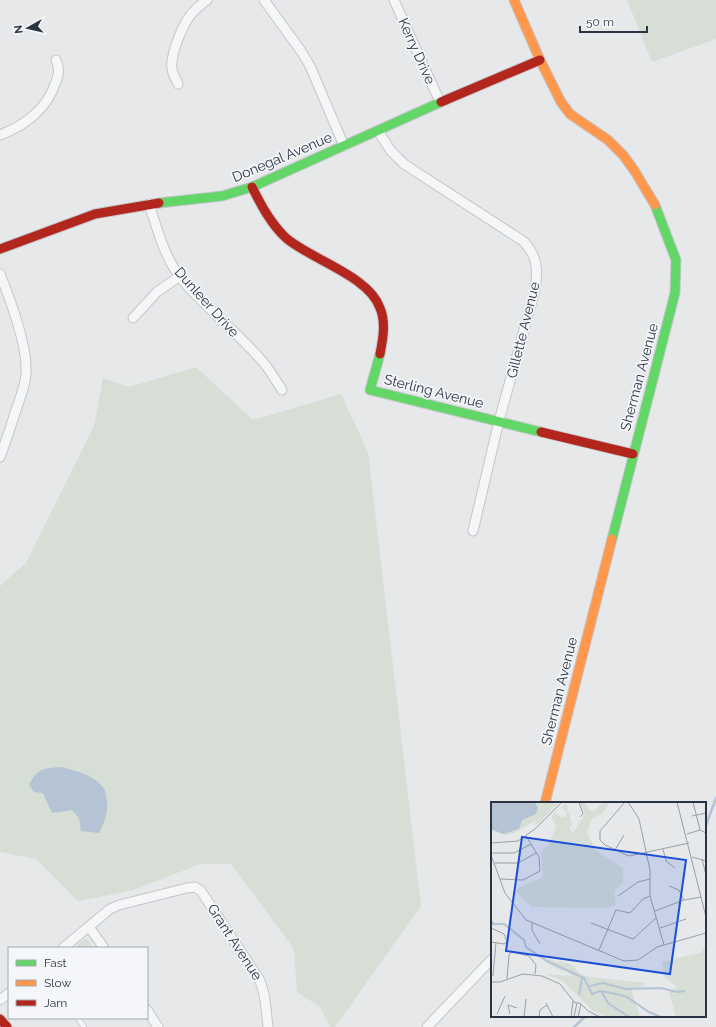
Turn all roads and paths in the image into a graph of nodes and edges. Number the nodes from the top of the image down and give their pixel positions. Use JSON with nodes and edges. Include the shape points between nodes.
{"nodes":[{"id":1,"x":207,"y":0,"type":"edge"},
{"id":2,"x":264,"y":0,"type":"edge"},
{"id":3,"x":394,"y":0,"type":"edge"},
{"id":4,"x":514,"y":0,"type":"edge"},
{"id":5,"x":56,"y":60,"type":"dead end"},
{"id":6,"x":540,"y":60,"type":"junction"},
{"id":7,"x":178,"y":84,"type":"dead end"},
{"id":8,"x":440,"y":102,"type":"junction"},
{"id":9,"x":378,"y":131,"type":"junction"},
{"id":10,"x":0,"y":135,"type":"edge"},
{"id":11,"x":344,"y":146,"type":"junction"},
{"id":12,"x":252,"y":187,"type":"junction"},
{"id":13,"x":149,"y":204,"type":"junction"},
{"id":14,"x":0,"y":249,"type":"edge"},
{"id":15,"x":0,"y":274,"type":"edge"},
{"id":16,"x":180,"y":276,"type":"junction"},
{"id":17,"x":133,"y":318,"type":"dead end"},
{"id":18,"x":282,"y":390,"type":"dead end"},
{"id":19,"x":499,"y":421,"type":"junction"},
{"id":20,"x":2,"y":446,"type":"edge"},
{"id":21,"x":632,"y":454,"type":"junction"},
{"id":22,"x":0,"y":457,"type":"edge"},
{"id":23,"x":473,"y":531,"type":"dead end"},
{"id":24,"x":545,"y":802,"type":"edge"},
{"id":25,"x":89,"y":927,"type":"junction"},
{"id":26,"x":65,"y":947,"type":"edge"},
{"id":27,"x":103,"y":947,"type":"edge"},
{"id":28,"x":491,"y":960,"type":"edge"},
{"id":29,"x":8,"y":994,"type":"edge"},
{"id":30,"x":0,"y":1000,"type":"edge"},
{"id":31,"x":148,"y":1012,"type":"edge"},
{"id":32,"x":0,"y":1019,"type":"edge"},
{"id":33,"x":7,"y":1027,"type":"edge"},
{"id":34,"x":158,"y":1027,"type":"edge"},
{"id":35,"x":268,"y":1027,"type":"edge"},
{"id":36,"x":427,"y":1027,"type":"edge"}],
"edges":[{"from":1,"to":7,"type":"street","via":[[189,17],[182,29],[172,58]]},
{"from":2,"to":11,"type":"street","via":[[310,66]]},
{"from":3,"to":8,"type":"street","name":"Kerry Drive"},
{"from":4,"to":6,"type":"street","name":"Sherman Avenue"},
{"from":5,"to":10,"type":"street","via":[[59,72],[46,102],[26,122]]},
{"from":6,"to":8,"type":"street","name":"Donegal Avenue"},
{"from":6,"to":21,"type":"street","name":"Sherman Avenue","via":[[561,102],[570,114],[608,140],[634,170],[657,208],[676,260],[675,294]]},
{"from":8,"to":9,"type":"street","name":"Donegal Avenue"},
{"from":9,"to":11,"type":"street","name":"Donegal Avenue"},
{"from":9,"to":19,"type":"street","name":"Gillette Avenue","via":[[391,151],[404,164],[523,241],[531,249],[537,276],[535,290]]},
{"from":11,"to":12,"type":"street","name":"Donegal Avenue"},
{"from":12,"to":13,"type":"street","name":"Donegal Avenue","via":[[222,196]]},
{"from":12,"to":19,"type":"street","name":"Sterling Avenue","via":[[277,230],[292,243],[353,279],[377,300],[383,315],[384,338],[370,390]]},
{"from":13,"to":14,"type":"street","name":"Donegal Avenue","via":[[95,214]]},
{"from":13,"to":16,"type":"street","name":"Dunleer Drive","via":[[161,239]]},
{"from":15,"to":20,"type":"street","via":[[21,339],[26,373],[24,388]]},
{"from":16,"to":17,"type":"street","via":[[157,292]]},
{"from":16,"to":18,"type":"street","name":"Dunleer Drive","via":[[258,356]]},
{"from":19,"to":21,"type":"street","name":"Sterling Avenue"},
{"from":19,"to":23,"type":"street","name":"Gillette Avenue"},
{"from":20,"to":22,"type":"street"},
{"from":21,"to":24,"type":"street","name":"Sherman Avenue"},
{"from":25,"to":26,"type":"street"},
{"from":25,"to":27,"type":"street"},
{"from":25,"to":35,"type":"street","name":"Grant Avenue","via":[[118,905],[195,887],[201,891],[259,979],[265,994]]},
{"from":28,"to":36,"type":"street"},
{"from":29,"to":30,"type":"street"},
{"from":31,"to":34,"type":"street"},
{"from":32,"to":33,"type":"street"}]}
